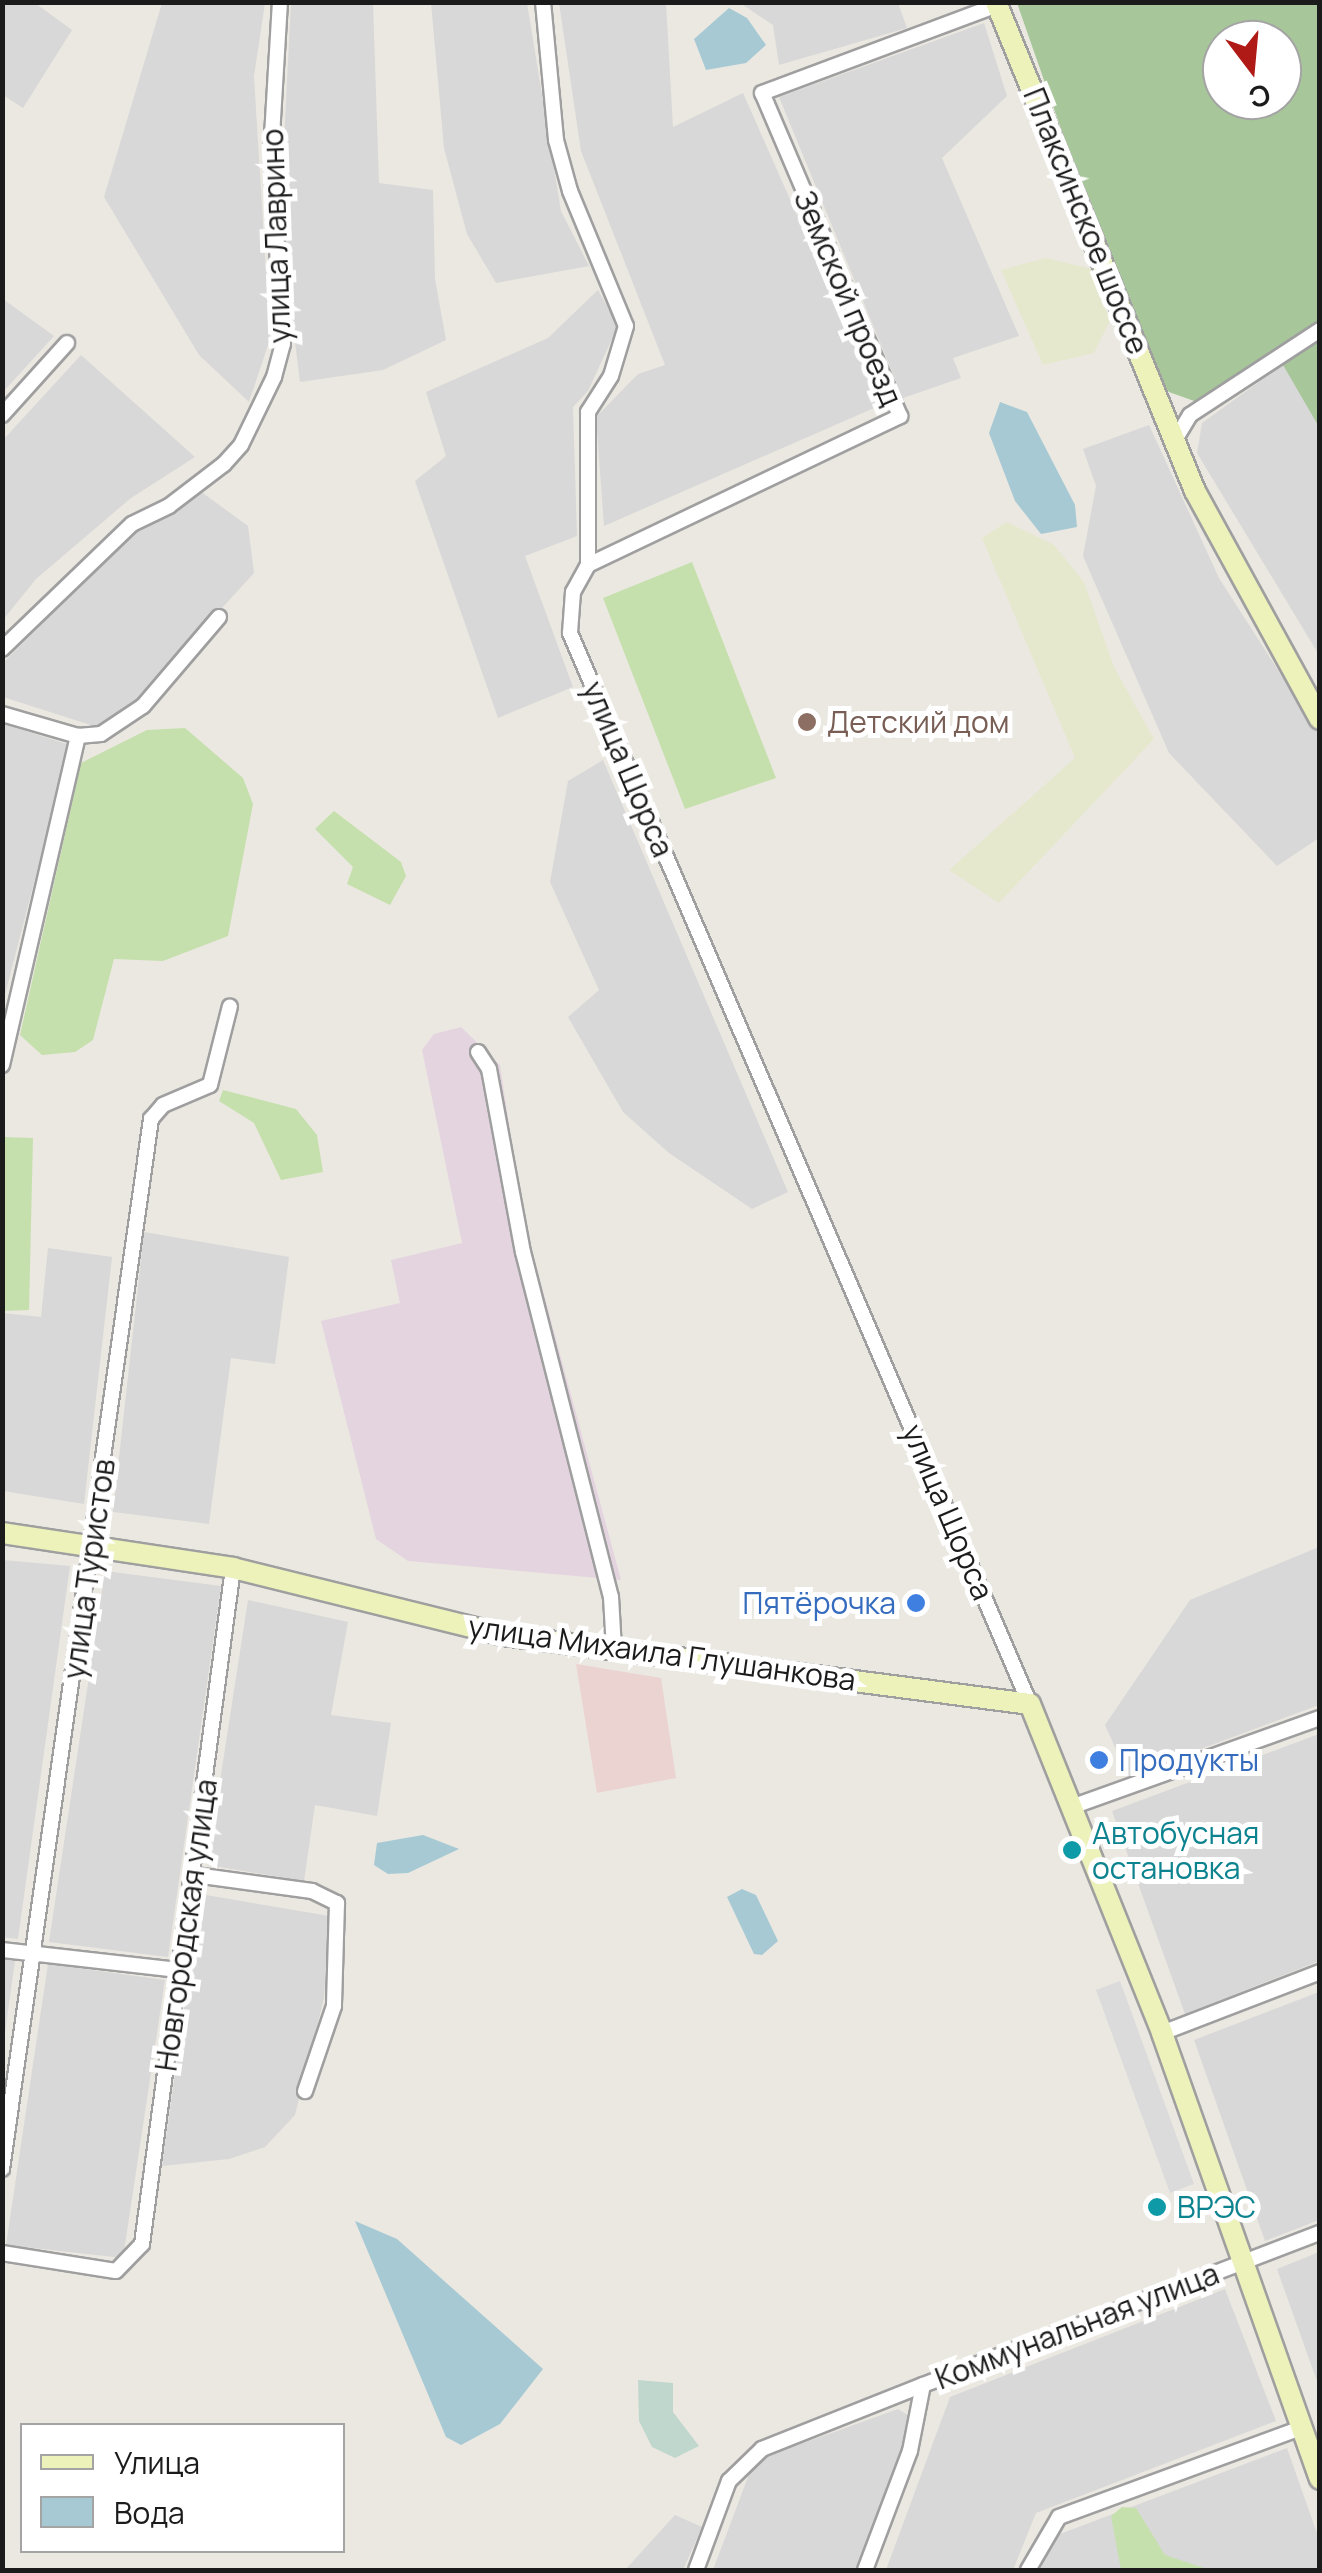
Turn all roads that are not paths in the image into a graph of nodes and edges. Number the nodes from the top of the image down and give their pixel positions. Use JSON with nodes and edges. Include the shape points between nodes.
{"nodes":[{"id":1,"x":280,"y":2,"type":"edge"},
{"id":2,"x":543,"y":2,"type":"edge"},
{"id":3,"x":996,"y":4,"type":"edge"},
{"id":4,"x":1320,"y":330,"type":"edge"},
{"id":5,"x":67,"y":343,"type":"dead end"},
{"id":6,"x":2,"y":414,"type":"edge"},
{"id":7,"x":1175,"y":440,"type":"junction"},
{"id":8,"x":588,"y":562,"type":"junction"},
{"id":9,"x":220,"y":618,"type":"dead end"},
{"id":10,"x":2,"y":649,"type":"edge"},
{"id":11,"x":2,"y":714,"type":"edge"},
{"id":12,"x":1320,"y":719,"type":"edge"},
{"id":13,"x":78,"y":736,"type":"junction"},
{"id":14,"x":230,"y":1006,"type":"dead end"},
{"id":15,"x":478,"y":1052,"type":"dead end"},
{"id":16,"x":2,"y":1066,"type":"edge"},
{"id":17,"x":2,"y":1533,"type":"edge"},
{"id":18,"x":94,"y":1545,"type":"junction"},
{"id":19,"x":233,"y":1568,"type":"junction"},
{"id":20,"x":614,"y":1649,"type":"junction"},
{"id":21,"x":1030,"y":1704,"type":"junction"},
{"id":22,"x":1320,"y":1718,"type":"edge"},
{"id":23,"x":1074,"y":1806,"type":"junction"},
{"id":24,"x":194,"y":1875,"type":"junction"},
{"id":25,"x":2,"y":1950,"type":"edge"},
{"id":26,"x":30,"y":1954,"type":"junction"},
{"id":27,"x":178,"y":1970,"type":"junction"},
{"id":28,"x":1320,"y":1972,"type":"edge"},
{"id":29,"x":1162,"y":2032,"type":"junction"},
{"id":30,"x":304,"y":2091,"type":"dead end"},
{"id":31,"x":2,"y":2169,"type":"edge"},
{"id":32,"x":1320,"y":2234,"type":"edge"},
{"id":33,"x":2,"y":2253,"type":"edge"},
{"id":34,"x":1246,"y":2262,"type":"junction"},
{"id":35,"x":923,"y":2385,"type":"junction"},
{"id":36,"x":1302,"y":2428,"type":"junction"},
{"id":37,"x":1320,"y":2480,"type":"edge"},
{"id":38,"x":696,"y":2570,"type":"edge"},
{"id":39,"x":865,"y":2570,"type":"edge"},
{"id":40,"x":1028,"y":2570,"type":"edge"}],
"edges":[{"from":1,"to":10,"type":"street","name":"улица Лаврино","via":[[270,153],[283,344],[274,377],[224,464],[169,506],[132,524]]},
{"from":2,"to":8,"type":"street","name":"улица Щорса","via":[[556,140],[626,326],[610,376],[588,412]]},
{"from":3,"to":7,"type":"street","name":"Плаксинское шоссе"},
{"from":3,"to":8,"type":"street","name":"Земской проезд","via":[[762,93],[900,416]]},
{"from":4,"to":7,"type":"street","via":[[1190,414]]},
{"from":5,"to":6,"type":"street"},
{"from":7,"to":12,"type":"street","name":"Плаксинское шоссе","via":[[1230,564]]},
{"from":8,"to":21,"type":"street","name":"улица Щорса","via":[[573,592],[570,633]]},
{"from":9,"to":13,"type":"street","via":[[143,706],[102,734]]},
{"from":11,"to":13,"type":"street"},
{"from":13,"to":16,"type":"street"},
{"from":14,"to":18,"type":"street","name":"улица Туристов","via":[[210,1085],[162,1105],[151,1119]]},
{"from":15,"to":20,"type":"street","via":[[489,1069],[523,1252],[611,1596]]},
{"from":17,"to":18,"type":"street","name":"улица Михаила Глушанкова"},
{"from":18,"to":19,"type":"street","name":"улица Михаила Глушанкова"},
{"from":18,"to":26,"type":"street","name":"улица Туристов"},
{"from":19,"to":20,"type":"street","name":"улица Михаила Глушанкова","via":[[503,1635]]},
{"from":19,"to":24,"type":"street","name":"Новгородская улица"},
{"from":20,"to":21,"type":"street","name":"улица Михаила Глушанкова"},
{"from":21,"to":23,"type":"street","name":"улица Щорса"},
{"from":22,"to":23,"type":"street"},
{"from":23,"to":29,"type":"street","name":"улица Щорса"},
{"from":24,"to":27,"type":"street","name":"Новгородская улица"},
{"from":24,"to":30,"type":"street","via":[[312,1891],[337,1903],[334,2006]]},
{"from":25,"to":26,"type":"street"},
{"from":26,"to":27,"type":"street"},
{"from":26,"to":31,"type":"street","name":"улица Туристов"},
{"from":27,"to":33,"type":"street","name":"Новгородская улица","via":[[142,2244],[116,2271]]},
{"from":28,"to":29,"type":"street"},
{"from":29,"to":34,"type":"street","name":"улица Щорса"},
{"from":32,"to":34,"type":"street","name":"Коммунальная улица"},
{"from":34,"to":35,"type":"street","name":"Коммунальная улица"},
{"from":34,"to":36,"type":"street","name":"улица Щорса"},
{"from":35,"to":38,"type":"street","via":[[762,2449],[729,2480]]},
{"from":35,"to":39,"type":"street","name":"Коммунальная улица","via":[[910,2451]]},
{"from":36,"to":37,"type":"street","name":"улица Щорса"},
{"from":36,"to":40,"type":"street","via":[[1059,2517]]}]}
